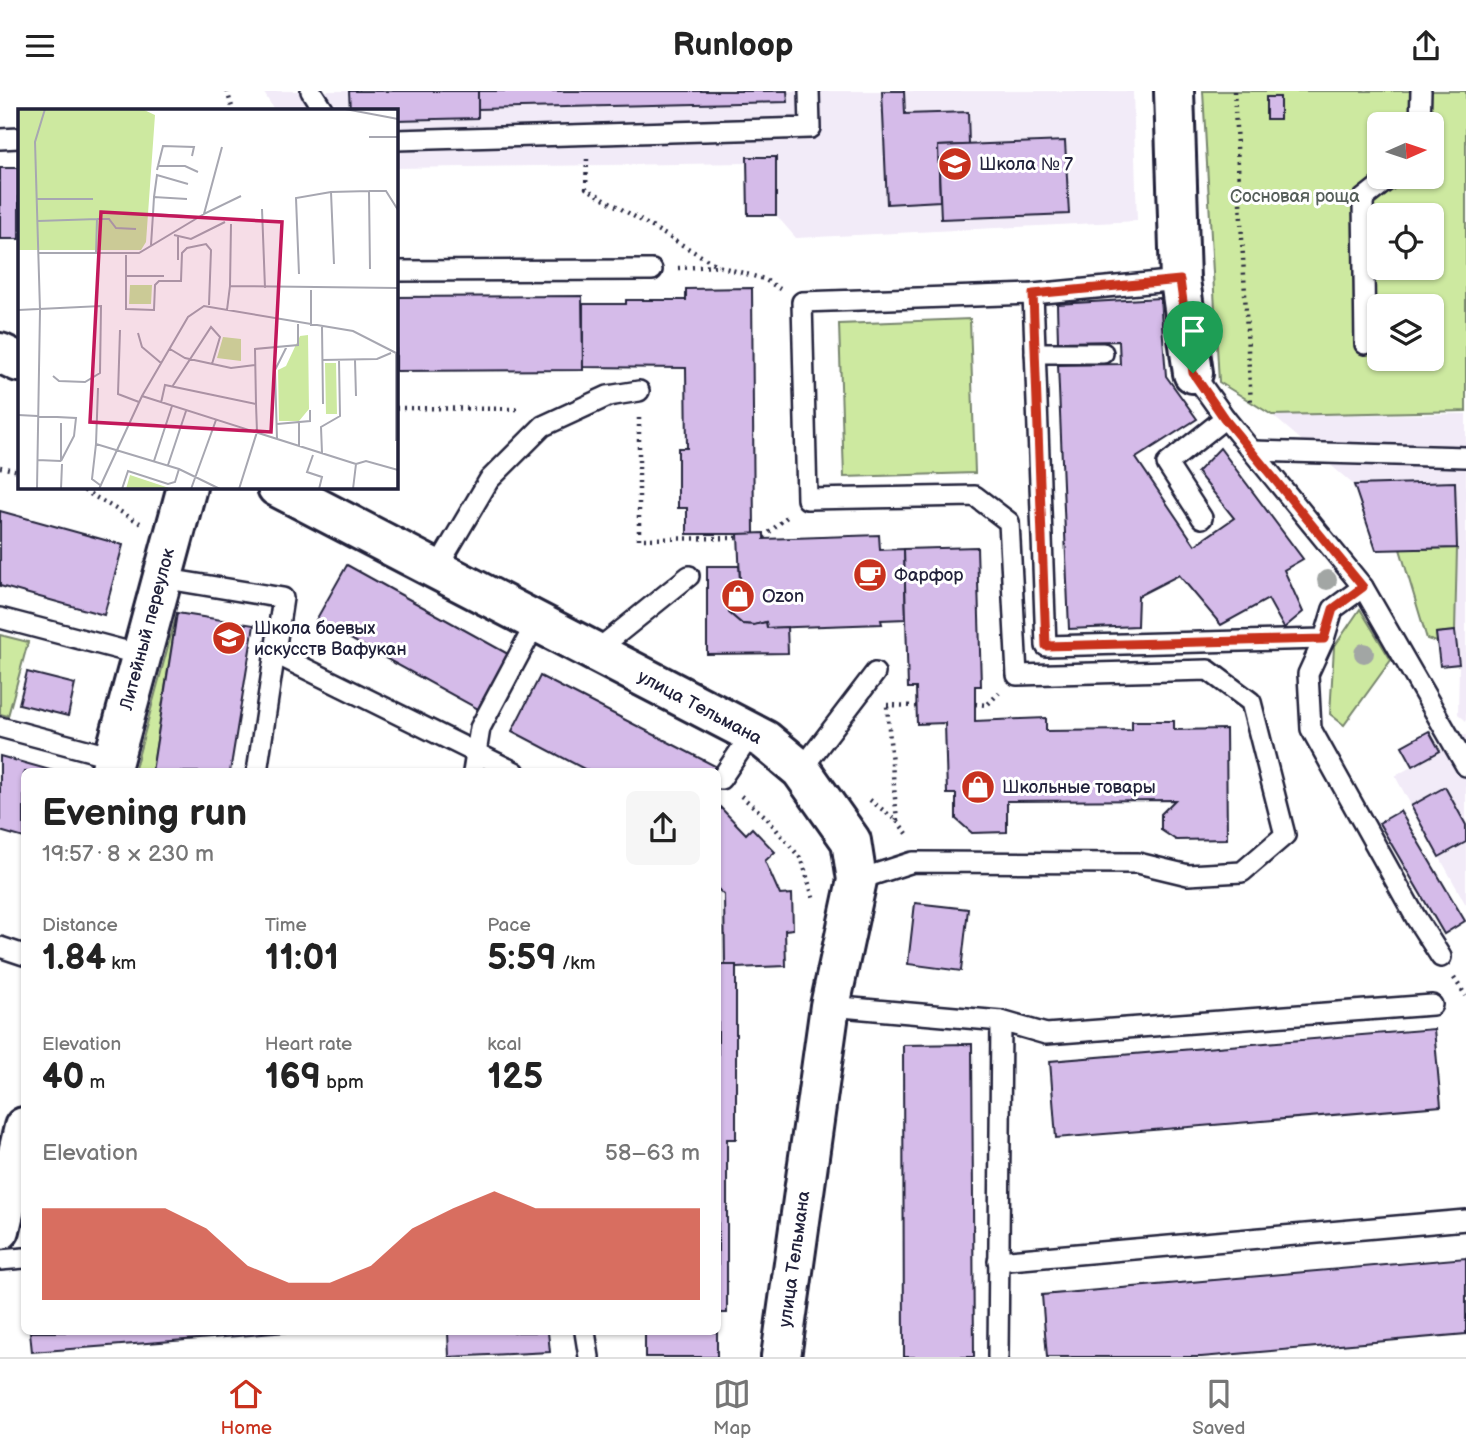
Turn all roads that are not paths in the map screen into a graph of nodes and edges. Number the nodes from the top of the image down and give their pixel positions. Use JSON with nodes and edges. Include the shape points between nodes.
{"nodes":[{"id":1,"x":311,"y":91,"type":"edge"},
{"id":2,"x":809,"y":91,"type":"edge"},
{"id":3,"x":1174,"y":91,"type":"edge"},
{"id":4,"x":1420,"y":91,"type":"edge"},
{"id":5,"x":322,"y":109,"type":"edge"},
{"id":6,"x":1420,"y":112,"type":"edge"},
{"id":7,"x":18,"y":138,"type":"edge"},
{"id":8,"x":0,"y":139,"type":"edge"},
{"id":9,"x":397,"y":140,"type":"edge"},
{"id":10,"x":1376,"y":189,"type":"edge"},
{"id":11,"x":652,"y":270,"type":"road end"},
{"id":12,"x":397,"y":271,"type":"edge"},
{"id":13,"x":1180,"y":280,"type":"junction"},
{"id":14,"x":1033,"y":294,"type":"junction"},
{"id":15,"x":1365,"y":344,"type":"dead end"},
{"id":16,"x":0,"y":353,"type":"edge"},
{"id":17,"x":1035,"y":353,"type":"junction"},
{"id":18,"x":1102,"y":353,"type":"dead end"},
{"id":19,"x":18,"y":362,"type":"edge"},
{"id":20,"x":1193,"y":373,"type":"joint"},
{"id":21,"x":639,"y":391,"type":"road end"},
{"id":22,"x":1224,"y":418,"type":"junction"},
{"id":23,"x":1254,"y":451,"type":"junction"},
{"id":24,"x":1466,"y":457,"type":"edge"},
{"id":25,"x":187,"y":488,"type":"edge"},
{"id":26,"x":279,"y":488,"type":"edge"},
{"id":27,"x":1202,"y":518,"type":"dead end"},
{"id":28,"x":437,"y":568,"type":"junction"},
{"id":29,"x":689,"y":576,"type":"dead end"},
{"id":30,"x":161,"y":578,"type":"junction"},
{"id":31,"x":1363,"y":587,"type":"junction"},
{"id":32,"x":0,"y":618,"type":"edge"},
{"id":33,"x":537,"y":621,"type":"junction"},
{"id":34,"x":1324,"y":639,"type":"junction"},
{"id":35,"x":596,"y":652,"type":"junction"},
{"id":36,"x":274,"y":653,"type":"junction"},
{"id":37,"x":141,"y":655,"type":"junction"},
{"id":38,"x":875,"y":673,"type":"dead end"},
{"id":39,"x":0,"y":727,"type":"edge"},
{"id":40,"x":752,"y":733,"type":"junction"},
{"id":41,"x":476,"y":751,"type":"junction"},
{"id":42,"x":112,"y":765,"type":"edge"},
{"id":43,"x":1466,"y":766,"type":"edge"},
{"id":44,"x":258,"y":768,"type":"edge"},
{"id":45,"x":474,"y":768,"type":"edge"},
{"id":46,"x":508,"y":768,"type":"edge"},
{"id":47,"x":801,"y":771,"type":"junction"},
{"id":48,"x":721,"y":779,"type":"road end"},
{"id":49,"x":857,"y":880,"type":"junction"},
{"id":50,"x":0,"y":947,"type":"edge"},
{"id":51,"x":21,"y":954,"type":"edge"},
{"id":52,"x":1441,"y":957,"type":"dead end"},
{"id":53,"x":1432,"y":1005,"type":"dead end"},
{"id":54,"x":830,"y":1006,"type":"junction"},
{"id":55,"x":1001,"y":1021,"type":"junction"},
{"id":56,"x":21,"y":1140,"type":"edge"},
{"id":57,"x":1466,"y":1220,"type":"edge"},
{"id":58,"x":0,"y":1230,"type":"edge"},
{"id":59,"x":21,"y":1258,"type":"edge"},
{"id":60,"x":0,"y":1260,"type":"edge"},
{"id":61,"x":998,"y":1261,"type":"junction"},
{"id":62,"x":585,"y":1335,"type":"edge"},
{"id":63,"x":589,"y":1357,"type":"edge"},
{"id":64,"x":781,"y":1357,"type":"edge"},
{"id":65,"x":998,"y":1357,"type":"edge"}],
"edges":[{"from":1,"to":5,"type":"lane"},
{"from":2,"to":9,"type":"lane","via":[[810,128]]},
{"from":3,"to":13,"type":"street"},
{"from":4,"to":6,"type":"lane"},
{"from":7,"to":8,"type":"lane"},
{"from":10,"to":15,"type":"lane","via":[[1363,199]]},
{"from":11,"to":12,"type":"lane"},
{"from":13,"to":14,"type":"lane"},
{"from":13,"to":20,"type":"street"},
{"from":14,"to":17,"type":"lane"},
{"from":14,"to":49,"type":"lane","via":[[802,302],[807,499],[975,496],[1009,522],[1017,675],[1208,670],[1251,702],[1285,835],[1242,872],[1188,875],[1138,863],[913,863]]},
{"from":16,"to":19,"type":"street"},
{"from":17,"to":18,"type":"lane"},
{"from":17,"to":34,"type":"lane","via":[[1046,646]]},
{"from":20,"to":22,"type":"lane"},
{"from":21,"to":28,"type":"lane","via":[[608,396],[543,426],[489,480]]},
{"from":22,"to":23,"type":"lane"},
{"from":22,"to":27,"type":"lane","via":[[1167,464]]},
{"from":23,"to":24,"type":"lane"},
{"from":23,"to":31,"type":"lane"},
{"from":25,"to":30,"type":"street","name":"Литейный переулок"},
{"from":26,"to":28,"type":"street","name":"улица Тельмана"},
{"from":28,"to":33,"type":"street","name":"улица Тельмана"},
{"from":29,"to":35,"type":"lane"},
{"from":30,"to":36,"type":"lane","via":[[283,598]]},
{"from":30,"to":37,"type":"street","name":"Литейный переулок"},
{"from":31,"to":34,"type":"lane","via":[[1333,609]]},
{"from":31,"to":43,"type":"lane"},
{"from":32,"to":37,"type":"lane"},
{"from":33,"to":35,"type":"street","name":"улица Тельмана"},
{"from":33,"to":41,"type":"lane","via":[[480,728]]},
{"from":34,"to":52,"type":"lane","via":[[1308,674],[1311,729]]},
{"from":35,"to":40,"type":"street","name":"улица Тельмана"},
{"from":36,"to":41,"type":"lane"},
{"from":36,"to":44,"type":"lane"},
{"from":37,"to":42,"type":"street","name":"Литейный переулок"},
{"from":38,"to":47,"type":"lane"},
{"from":39,"to":42,"type":"lane"},
{"from":40,"to":47,"type":"street","name":"улица Тельмана"},
{"from":40,"to":48,"type":"lane"},
{"from":41,"to":45,"type":"lane"},
{"from":41,"to":46,"type":"lane"},
{"from":47,"to":49,"type":"street","name":"улица Тельмана","via":[[850,841]]},
{"from":49,"to":54,"type":"street","name":"улица Тельмана"},
{"from":50,"to":51,"type":"lane"},
{"from":53,"to":55,"type":"lane","via":[[1046,1034]]},
{"from":54,"to":55,"type":"lane"},
{"from":54,"to":64,"type":"street","name":"улица Тельмана"},
{"from":55,"to":61,"type":"lane"},
{"from":56,"to":58,"type":"street"},
{"from":57,"to":61,"type":"lane"},
{"from":59,"to":60,"type":"lane"},
{"from":61,"to":65,"type":"lane"},
{"from":62,"to":63,"type":"lane"}]}
